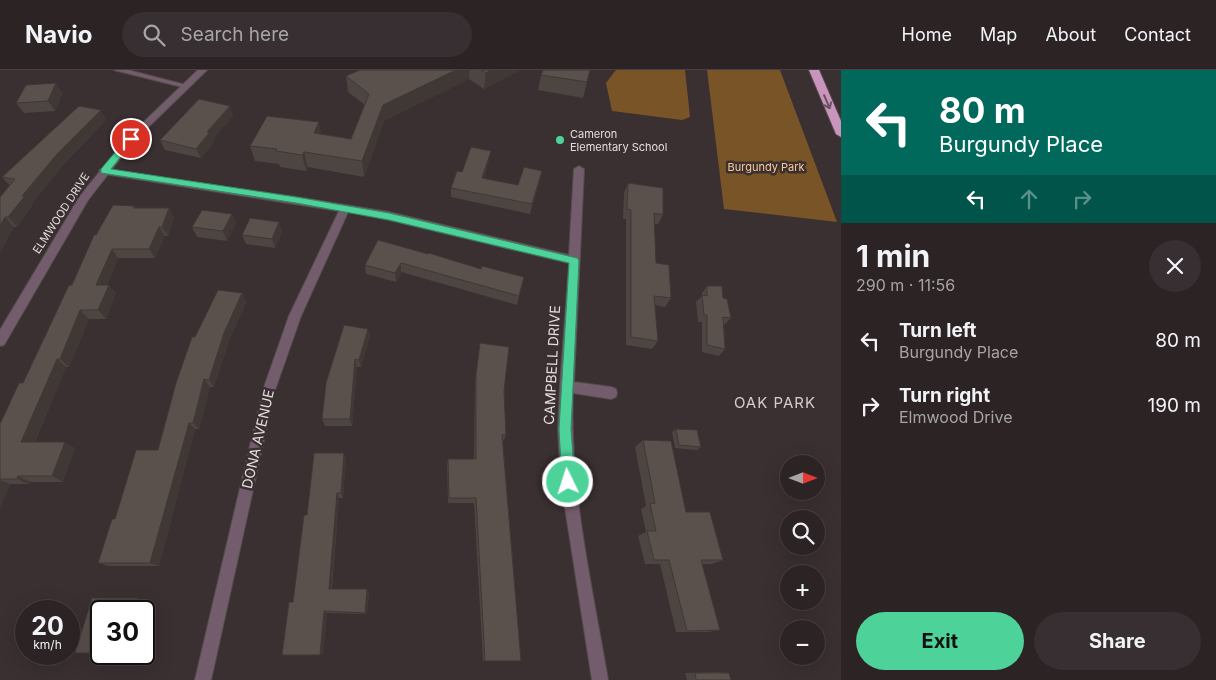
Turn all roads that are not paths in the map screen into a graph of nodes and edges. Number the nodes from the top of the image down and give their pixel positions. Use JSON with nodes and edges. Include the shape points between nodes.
{"nodes":[{"id":1,"x":118,"y":70,"type":"edge"},
{"id":2,"x":203,"y":70,"type":"edge"},
{"id":3,"x":814,"y":70,"type":"edge"},
{"id":4,"x":186,"y":86,"type":"junction"},
{"id":5,"x":841,"y":134,"type":"edge"},
{"id":6,"x":579,"y":169,"type":"dead end"},
{"id":7,"x":104,"y":171,"type":"junction"},
{"id":8,"x":346,"y":208,"type":"junction"},
{"id":9,"x":574,"y":260,"type":"junction"},
{"id":10,"x":0,"y":340,"type":"edge"},
{"id":11,"x":566,"y":386,"type":"junction"},
{"id":12,"x":611,"y":393,"type":"dead end"},
{"id":13,"x":203,"y":680,"type":"edge"},
{"id":14,"x":600,"y":680,"type":"edge"}],
"edges":[{"from":1,"to":4,"type":"street"},
{"from":2,"to":4,"type":"street","name":"ELMWOOD DRIVE"},
{"from":3,"to":5,"type":"highway","one_way":true},
{"from":4,"to":7,"type":"street","name":"ELMWOOD DRIVE","via":[[131,139]]},
{"from":6,"to":9,"type":"street","name":"CAMPBELL DRIVE"},
{"from":7,"to":8,"type":"street"},
{"from":7,"to":10,"type":"street","name":"ELMWOOD DRIVE","via":[[67,223]]},
{"from":8,"to":9,"type":"street"},
{"from":8,"to":13,"type":"street","name":"DONA AVENUE","via":[[295,316],[268,390]]},
{"from":9,"to":11,"type":"street","name":"CAMPBELL DRIVE"},
{"from":11,"to":12,"type":"street"},
{"from":11,"to":14,"type":"street","name":"CAMPBELL DRIVE","via":[[568,482]]}]}
